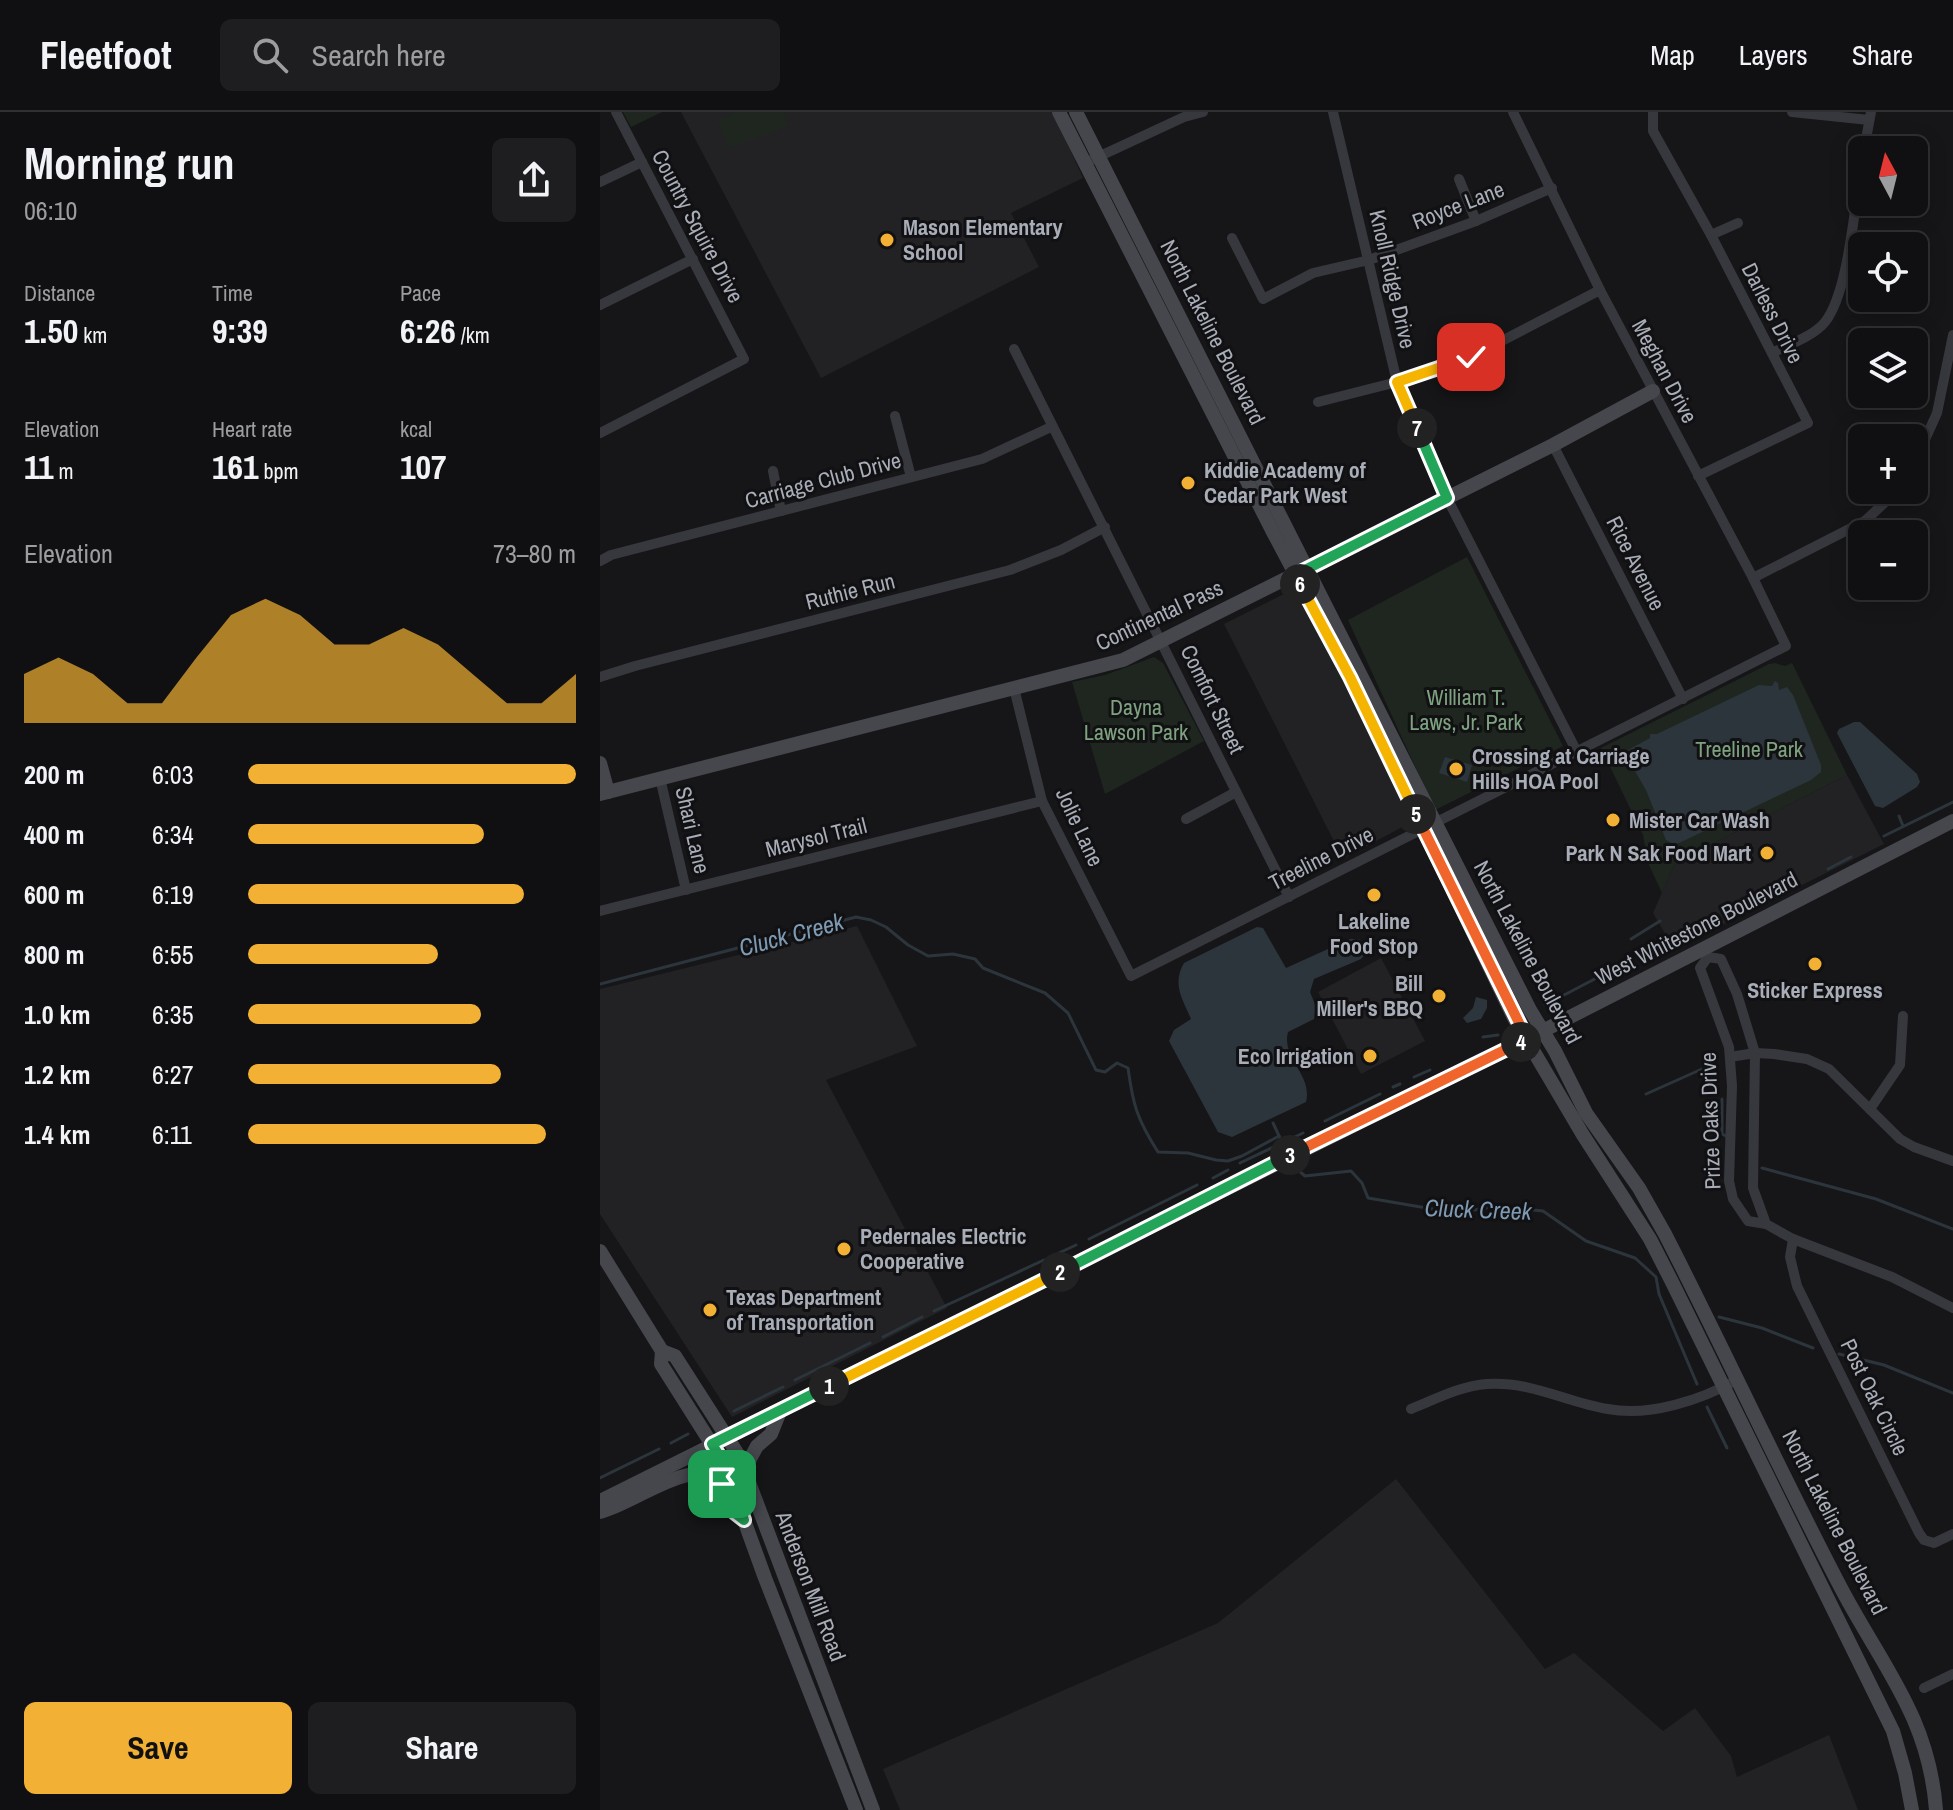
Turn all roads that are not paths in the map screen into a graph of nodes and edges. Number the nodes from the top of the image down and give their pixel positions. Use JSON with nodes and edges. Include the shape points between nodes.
{"nodes":[{"id":1,"x":616,"y":112,"type":"edge"},
{"id":2,"x":1059,"y":112,"type":"edge"},
{"id":3,"x":1076,"y":112,"type":"edge"},
{"id":4,"x":1203,"y":112,"type":"edge"},
{"id":5,"x":1333,"y":112,"type":"edge"},
{"id":6,"x":1513,"y":112,"type":"edge"},
{"id":7,"x":1653,"y":112,"type":"edge"},
{"id":8,"x":1792,"y":112,"type":"edge"},
{"id":9,"x":1870,"y":116,"type":"edge"},
{"id":10,"x":1866,"y":136,"type":"edge"},
{"id":11,"x":1092,"y":160,"type":"junction"},
{"id":12,"x":642,"y":162,"type":"junction"},
{"id":13,"x":1459,"y":179,"type":"dead end"},
{"id":14,"x":600,"y":182,"type":"edge"},
{"id":15,"x":1552,"y":188,"type":"junction"},
{"id":16,"x":1853,"y":216,"type":"edge"},
{"id":17,"x":1476,"y":221,"type":"junction"},
{"id":18,"x":1738,"y":223,"type":"dead end"},
{"id":19,"x":1711,"y":235,"type":"junction"},
{"id":20,"x":1232,"y":238,"type":"dead end"},
{"id":21,"x":693,"y":259,"type":"junction"},
{"id":22,"x":1369,"y":260,"type":"junction"},
{"id":23,"x":1600,"y":290,"type":"junction"},
{"id":24,"x":600,"y":305,"type":"edge"},
{"id":25,"x":1953,"y":335,"type":"edge"},
{"id":26,"x":1014,"y":349,"type":"dead end"},
{"id":27,"x":1772,"y":353,"type":"junction"},
{"id":28,"x":1397,"y":382,"type":"junction"},
{"id":29,"x":1653,"y":391,"type":"junction"},
{"id":30,"x":1318,"y":402,"type":"dead end"},
{"id":31,"x":895,"y":416,"type":"dead end"},
{"id":32,"x":1051,"y":427,"type":"junction"},
{"id":33,"x":600,"y":433,"type":"edge"},
{"id":34,"x":1928,"y":433,"type":"edge"},
{"id":35,"x":1553,"y":445,"type":"junction"},
{"id":36,"x":773,"y":471,"type":"dead end"},
{"id":37,"x":1698,"y":476,"type":"junction"},
{"id":38,"x":911,"y":477,"type":"junction"},
{"id":39,"x":1447,"y":498,"type":"junction"},
{"id":40,"x":1883,"y":504,"type":"edge"},
{"id":41,"x":781,"y":511,"type":"junction"},
{"id":42,"x":1105,"y":527,"type":"junction"},
{"id":43,"x":600,"y":561,"type":"edge"},
{"id":44,"x":1301,"y":572,"type":"junction"},
{"id":45,"x":1753,"y":578,"type":"junction"},
{"id":46,"x":1162,"y":642,"type":"junction"},
{"id":47,"x":1786,"y":646,"type":"joint"},
{"id":48,"x":600,"y":677,"type":"edge"},
{"id":49,"x":1014,"y":688,"type":"junction"},
{"id":50,"x":1683,"y":699,"type":"junction"},
{"id":51,"x":1577,"y":752,"type":"junction"},
{"id":52,"x":600,"y":763,"type":"edge"},
{"id":53,"x":660,"y":778,"type":"junction"},
{"id":54,"x":1236,"y":792,"type":"junction"},
{"id":55,"x":604,"y":793,"type":"edge"},
{"id":56,"x":1042,"y":801,"type":"junction"},
{"id":57,"x":1186,"y":819,"type":"dead end"},
{"id":58,"x":1953,"y":821,"type":"edge"},
{"id":59,"x":1430,"y":826,"type":"junction"},
{"id":60,"x":686,"y":890,"type":"junction"},
{"id":61,"x":1289,"y":897,"type":"junction"},
{"id":62,"x":600,"y":911,"type":"edge"},
{"id":63,"x":1707,"y":953,"type":"junction"},
{"id":64,"x":1131,"y":976,"type":"joint"},
{"id":65,"x":1903,"y":1016,"type":"dead end"},
{"id":66,"x":1542,"y":1031,"type":"junction"},
{"id":67,"x":1527,"y":1039,"type":"junction"},
{"id":68,"x":1755,"y":1053,"type":"junction"},
{"id":69,"x":1730,"y":1057,"type":"junction"},
{"id":70,"x":1870,"y":1109,"type":"junction"},
{"id":71,"x":1953,"y":1161,"type":"edge"},
{"id":72,"x":1766,"y":1224,"type":"junction"},
{"id":73,"x":1793,"y":1239,"type":"junction"},
{"id":74,"x":600,"y":1251,"type":"edge"},
{"id":75,"x":1953,"y":1308,"type":"edge"},
{"id":76,"x":1738,"y":1379,"type":"junction"},
{"id":77,"x":1724,"y":1387,"type":"junction"},
{"id":78,"x":781,"y":1409,"type":"junction"},
{"id":79,"x":1411,"y":1409,"type":"dead end"},
{"id":80,"x":719,"y":1440,"type":"junction"},
{"id":81,"x":744,"y":1470,"type":"junction"},
{"id":82,"x":600,"y":1501,"type":"edge"},
{"id":83,"x":600,"y":1512,"type":"edge"},
{"id":84,"x":744,"y":1520,"type":"junction"},
{"id":85,"x":1813,"y":1531,"type":"junction"},
{"id":86,"x":1953,"y":1534,"type":"edge"},
{"id":87,"x":1797,"y":1537,"type":"junction"},
{"id":88,"x":1953,"y":1674,"type":"edge"},
{"id":89,"x":1924,"y":1688,"type":"dead end"},
{"id":90,"x":856,"y":1810,"type":"edge"},
{"id":91,"x":873,"y":1810,"type":"edge"},
{"id":92,"x":1912,"y":1810,"type":"edge"},
{"id":93,"x":1936,"y":1810,"type":"edge"}],
"edges":[{"from":1,"to":12,"type":"street","name":"Country Squire Drive"},
{"from":2,"to":11,"type":"main road","name":"North Lakeline Boulevard"},
{"from":3,"to":11,"type":"main road","name":"North Lakeline Boulevard"},
{"from":4,"to":11,"type":"street"},
{"from":5,"to":22,"type":"street","name":"Knoll Ridge Drive"},
{"from":6,"to":15,"type":"street","name":"Meghan Drive"},
{"from":7,"to":19,"type":"street","name":"Darless Drive","via":[[1653,131]]},
{"from":8,"to":9,"type":"street"},
{"from":9,"to":10,"type":"street"},
{"from":11,"to":44,"type":"main road","name":"North Lakeline Boulevard"},
{"from":12,"to":14,"type":"street"},
{"from":12,"to":21,"type":"street","name":"Country Squire Drive"},
{"from":13,"to":17,"type":"street"},
{"from":15,"to":17,"type":"street","name":"Royce Lane"},
{"from":15,"to":23,"type":"street","name":"Meghan Drive"},
{"from":16,"to":27,"type":"street","via":[[1844,277],[1824,324]]},
{"from":17,"to":22,"type":"street","name":"Royce Lane"},
{"from":18,"to":19,"type":"street"},
{"from":19,"to":27,"type":"street","name":"Darless Drive"},
{"from":20,"to":22,"type":"street","name":"Royce Lane","via":[[1263,299],[1313,273]]},
{"from":21,"to":24,"type":"street"},
{"from":21,"to":33,"type":"street","name":"Country Squire Drive","via":[[744,359]]},
{"from":22,"to":28,"type":"street","name":"Knoll Ridge Drive"},
{"from":23,"to":28,"type":"street","via":[[1471,357]]},
{"from":23,"to":29,"type":"street","name":"Meghan Drive"},
{"from":25,"to":34,"type":"street"},
{"from":26,"to":32,"type":"street","name":"Comfort Street"},
{"from":27,"to":37,"type":"street","name":"Darless Drive","via":[[1808,423]]},
{"from":28,"to":30,"type":"street"},
{"from":28,"to":39,"type":"street","name":"Knoll Ridge Drive"},
{"from":29,"to":35,"type":"main road","name":"Continental Pass"},
{"from":29,"to":37,"type":"street","name":"Meghan Drive"},
{"from":31,"to":38,"type":"street"},
{"from":32,"to":38,"type":"street","name":"Carriage Club Drive","via":[[982,459]]},
{"from":32,"to":42,"type":"street","name":"Comfort Street"},
{"from":35,"to":39,"type":"main road","name":"Continental Pass"},
{"from":35,"to":50,"type":"street","name":"Rice Avenue"},
{"from":36,"to":41,"type":"street"},
{"from":37,"to":45,"type":"street","name":"Meghan Drive"},
{"from":38,"to":41,"type":"street","name":"Carriage Club Drive"},
{"from":39,"to":44,"type":"main road","name":"Continental Pass"},
{"from":39,"to":51,"type":"street","name":"Knoll Ridge Drive"},
{"from":40,"to":45,"type":"street","via":[[1865,521]]},
{"from":41,"to":43,"type":"street","name":"Carriage Club Drive"},
{"from":42,"to":46,"type":"street","name":"Comfort Street"},
{"from":42,"to":48,"type":"street","name":"Ruthie Run","via":[[1010,570]]},
{"from":44,"to":46,"type":"main road","name":"Continental Pass"},
{"from":44,"to":59,"type":"main road","name":"North Lakeline Boulevard"},
{"from":45,"to":47,"type":"street","name":"Meghan Drive"},
{"from":46,"to":49,"type":"main road","name":"Continental Pass","via":[[1123,660]]},
{"from":46,"to":54,"type":"street","name":"Comfort Street"},
{"from":47,"to":50,"type":"street","name":"Treeline Drive"},
{"from":49,"to":53,"type":"main road","name":"Continental Pass"},
{"from":49,"to":56,"type":"street","name":"Jolie Lane"},
{"from":50,"to":51,"type":"street","name":"Treeline Drive"},
{"from":51,"to":59,"type":"street","name":"Treeline Drive"},
{"from":52,"to":55,"type":"main road"},
{"from":53,"to":55,"type":"main road","name":"Continental Pass"},
{"from":53,"to":60,"type":"street","name":"Shari Lane"},
{"from":54,"to":57,"type":"street"},
{"from":54,"to":61,"type":"street","name":"Comfort Street"},
{"from":56,"to":60,"type":"street","name":"Marysol Trail"},
{"from":56,"to":64,"type":"street","name":"Jolie Lane"},
{"from":58,"to":63,"type":"main road","name":"West Whitestone Boulevard"},
{"from":59,"to":61,"type":"street","name":"Treeline Drive"},
{"from":59,"to":66,"type":"main road","name":"North Lakeline Boulevard"},
{"from":59,"to":67,"type":"main road","name":"North Lakeline Boulevard"},
{"from":60,"to":62,"type":"street","name":"Marysol Trail"},
{"from":61,"to":64,"type":"street","name":"Treeline Drive"},
{"from":63,"to":66,"type":"main road","name":"West Whitestone Boulevard"},
{"from":63,"to":68,"type":"street","name":"Prize Oaks Drive","via":[[1721,959]]},
{"from":63,"to":69,"type":"street","name":"Prize Oaks Drive","via":[[1700,968]]},
{"from":65,"to":70,"type":"street","via":[[1900,1065]]},
{"from":66,"to":67,"type":"main road","name":"West Whitestone Boulevard"},
{"from":66,"to":76,"type":"main road","name":"North Lakeline Boulevard","via":[[1586,1113],[1665,1234]]},
{"from":67,"to":77,"type":"main road","name":"North Lakeline Boulevard","via":[[1650,1239]]},
{"from":67,"to":78,"type":"main road","name":"West Whitestone Boulevard"},
{"from":68,"to":69,"type":"street"},
{"from":68,"to":70,"type":"street","via":[[1807,1059],[1829,1069]]},
{"from":68,"to":72,"type":"street","name":"Prize Oaks Drive","via":[[1753,1188]]},
{"from":69,"to":72,"type":"street","name":"Prize Oaks Drive","via":[[1730,1191],[1748,1221]]},
{"from":70,"to":71,"type":"street","via":[[1900,1139]]},
{"from":72,"to":73,"type":"street","name":"Prize Oaks Drive"},
{"from":73,"to":75,"type":"street","name":"Prize Oaks Drive","via":[[1892,1277]]},
{"from":73,"to":86,"type":"street","name":"Post Oak Circle","via":[[1790,1257],[1797,1286],[1919,1533],[1934,1543]]},
{"from":74,"to":80,"type":"main road","name":"Anderson Mill Road","via":[[662,1351],[661,1364]]},
{"from":76,"to":77,"type":"street"},
{"from":76,"to":85,"type":"main road","name":"North Lakeline Boulevard"},
{"from":77,"to":79,"type":"street","via":[[1668,1407],[1625,1412],[1527,1386],[1486,1384]]},
{"from":77,"to":87,"type":"main road","name":"North Lakeline Boulevard"},
{"from":78,"to":80,"type":"main road","name":"West Whitestone Boulevard"},
{"from":78,"to":81,"type":"main road","via":[[771,1434]]},
{"from":80,"to":81,"type":"main road","name":"Anderson Mill Road","via":[[739,1456]]},
{"from":80,"to":82,"type":"main road","name":"West Whitestone Boulevard"},
{"from":80,"to":84,"type":"main road","name":"Anderson Mill Road"},
{"from":81,"to":91,"type":"main road","name":"Anderson Mill Road"},
{"from":83,"to":84,"type":"main road","via":[[678,1478],[708,1475],[722,1484],[735,1513]]},
{"from":84,"to":90,"type":"main road","name":"Anderson Mill Road"},
{"from":85,"to":87,"type":"main road"},
{"from":85,"to":93,"type":"main road","name":"North Lakeline Boulevard","via":[[1906,1700],[1927,1756]]},
{"from":87,"to":92,"type":"main road","name":"North Lakeline Boulevard","via":[[1893,1731]]},
{"from":88,"to":89,"type":"street"}]}
